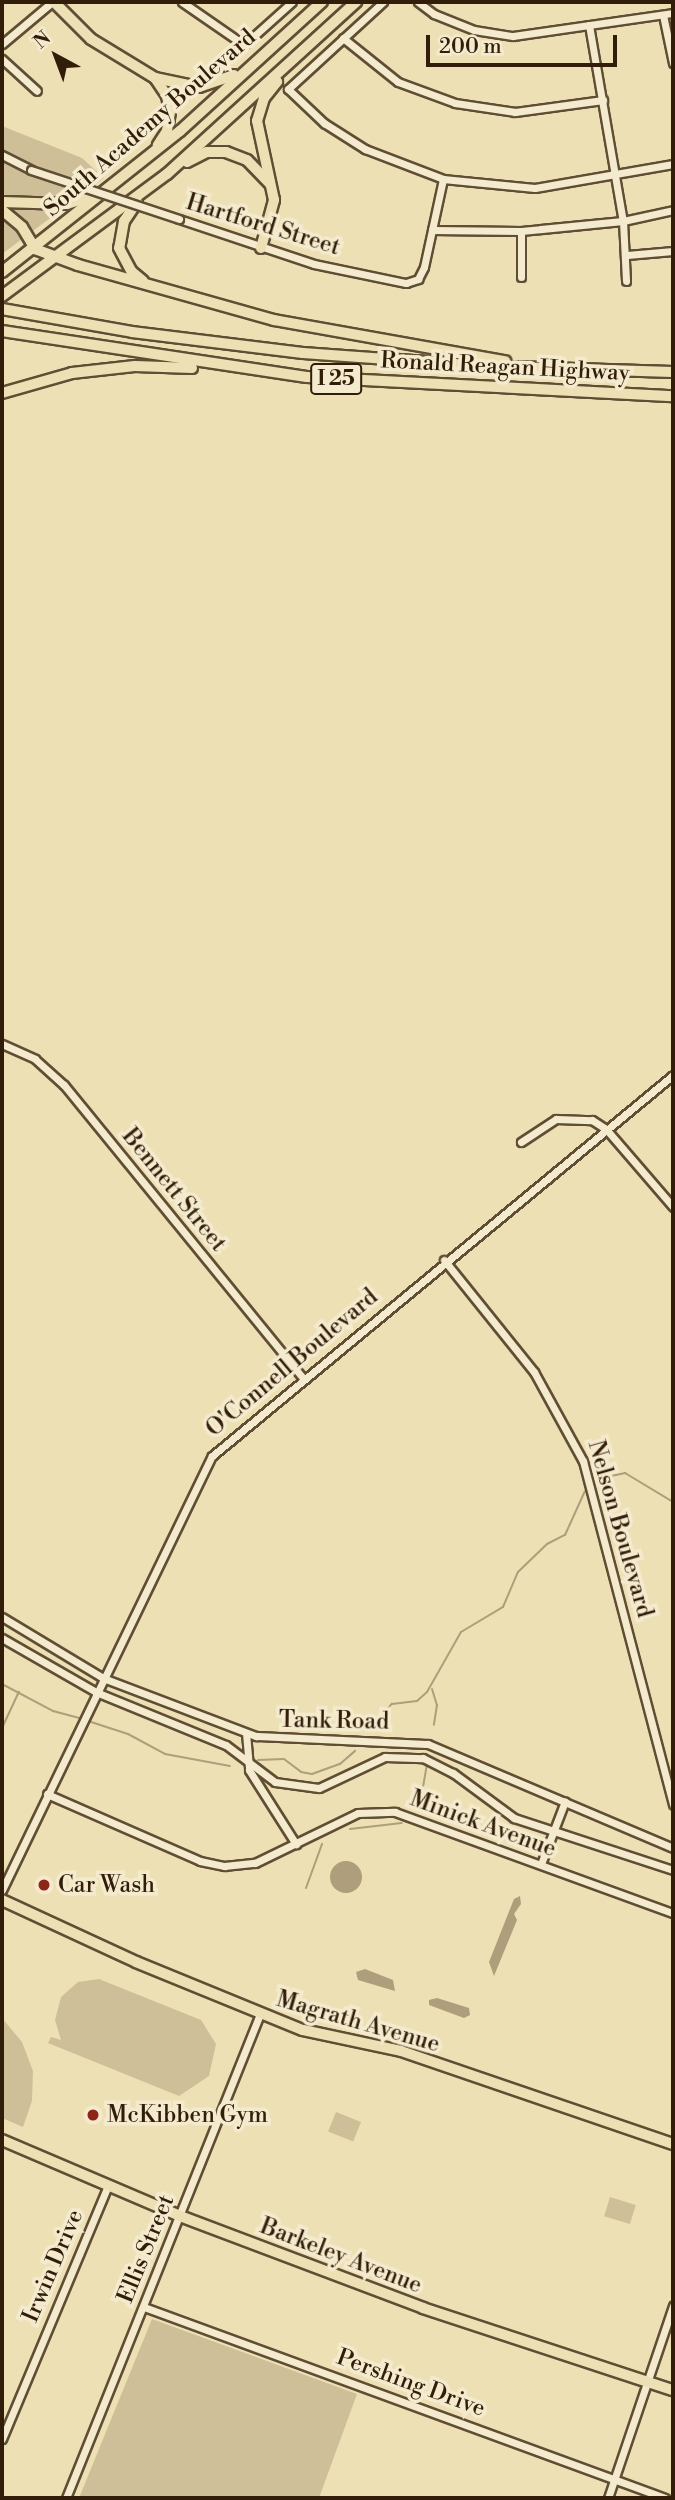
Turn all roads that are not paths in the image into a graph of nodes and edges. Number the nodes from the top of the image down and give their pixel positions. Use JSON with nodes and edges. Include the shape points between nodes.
{"nodes":[{"id":1,"x":53,"y":2,"type":"edge"},
{"id":2,"x":182,"y":2,"type":"edge"},
{"id":3,"x":292,"y":2,"type":"edge"},
{"id":4,"x":322,"y":2,"type":"edge"},
{"id":5,"x":356,"y":2,"type":"edge"},
{"id":6,"x":383,"y":2,"type":"edge"},
{"id":7,"x":418,"y":2,"type":"edge"},
{"id":8,"x":673,"y":13,"type":"edge"},
{"id":9,"x":663,"y":15,"type":"junction"},
{"id":10,"x":589,"y":25,"type":"junction"},
{"id":11,"x":343,"y":38,"type":"junction"},
{"id":12,"x":2,"y":44,"type":"edge"},
{"id":13,"x":301,"y":52,"type":"junction"},
{"id":14,"x":259,"y":57,"type":"junction"},
{"id":15,"x":2,"y":59,"type":"edge"},
{"id":16,"x":673,"y":63,"type":"edge"},
{"id":17,"x":155,"y":78,"type":"junction"},
{"id":18,"x":37,"y":91,"type":"dead end"},
{"id":19,"x":603,"y":100,"type":"junction"},
{"id":20,"x":2,"y":155,"type":"edge"},
{"id":21,"x":673,"y":163,"type":"edge"},
{"id":22,"x":134,"y":170,"type":"junction"},
{"id":23,"x":167,"y":174,"type":"junction"},
{"id":24,"x":614,"y":176,"type":"junction"},
{"id":25,"x":443,"y":179,"type":"junction"},
{"id":26,"x":114,"y":186,"type":"junction"},
{"id":27,"x":272,"y":187,"type":"junction"},
{"id":28,"x":141,"y":196,"type":"junction"},
{"id":29,"x":2,"y":202,"type":"edge"},
{"id":30,"x":2,"y":210,"type":"edge"},
{"id":31,"x":673,"y":210,"type":"edge"},
{"id":32,"x":622,"y":221,"type":"junction"},
{"id":33,"x":432,"y":230,"type":"junction"},
{"id":34,"x":521,"y":231,"type":"junction"},
{"id":35,"x":261,"y":248,"type":"junction"},
{"id":36,"x":35,"y":249,"type":"junction"},
{"id":37,"x":673,"y":251,"type":"edge"},
{"id":38,"x":626,"y":255,"type":"junction"},
{"id":39,"x":56,"y":258,"type":"junction"},
{"id":40,"x":2,"y":272,"type":"edge"},
{"id":41,"x":521,"y":277,"type":"dead end"},
{"id":42,"x":626,"y":281,"type":"dead end"},
{"id":43,"x":21,"y":282,"type":"junction"},
{"id":44,"x":148,"y":285,"type":"junction"},
{"id":45,"x":2,"y":296,"type":"edge"},
{"id":46,"x":2,"y":309,"type":"edge"},
{"id":47,"x":2,"y":331,"type":"edge"},
{"id":48,"x":528,"y":366,"type":"junction"},
{"id":49,"x":261,"y":371,"type":"junction"},
{"id":50,"x":673,"y":372,"type":"edge"},
{"id":51,"x":2,"y":393,"type":"edge"},
{"id":52,"x":673,"y":396,"type":"edge"},
{"id":53,"x":2,"y":1044,"type":"edge"},
{"id":54,"x":673,"y":1074,"type":"edge"},
{"id":55,"x":606,"y":1129,"type":"junction"},
{"id":56,"x":521,"y":1142,"type":"dead end"},
{"id":57,"x":673,"y":1207,"type":"edge"},
{"id":58,"x":444,"y":1260,"type":"junction"},
{"id":59,"x":302,"y":1377,"type":"junction"},
{"id":60,"x":2,"y":1617,"type":"edge"},
{"id":61,"x":2,"y":1638,"type":"edge"},
{"id":62,"x":103,"y":1678,"type":"junction"},
{"id":63,"x":96,"y":1692,"type":"junction"},
{"id":64,"x":246,"y":1733,"type":"junction"},
{"id":65,"x":247,"y":1761,"type":"junction"},
{"id":66,"x":47,"y":1794,"type":"junction"},
{"id":67,"x":565,"y":1801,"type":"junction"},
{"id":68,"x":673,"y":1804,"type":"edge"},
{"id":69,"x":553,"y":1832,"type":"junction"},
{"id":70,"x":296,"y":1844,"type":"junction"},
{"id":71,"x":673,"y":1848,"type":"edge"},
{"id":72,"x":541,"y":1864,"type":"junction"},
{"id":73,"x":673,"y":1870,"type":"edge"},
{"id":74,"x":2,"y":1890,"type":"edge"},
{"id":75,"x":2,"y":1899,"type":"edge"},
{"id":76,"x":673,"y":1913,"type":"edge"},
{"id":77,"x":260,"y":2014,"type":"junction"},
{"id":78,"x":2,"y":2140,"type":"edge"},
{"id":79,"x":673,"y":2144,"type":"edge"},
{"id":80,"x":108,"y":2186,"type":"junction"},
{"id":81,"x":180,"y":2216,"type":"junction"},
{"id":82,"x":673,"y":2306,"type":"edge"},
{"id":83,"x":144,"y":2307,"type":"junction"},
{"id":84,"x":649,"y":2384,"type":"junction"},
{"id":85,"x":673,"y":2390,"type":"edge"},
{"id":86,"x":2,"y":2439,"type":"edge"},
{"id":87,"x":614,"y":2476,"type":"junction"},
{"id":88,"x":66,"y":2498,"type":"edge"},
{"id":89,"x":607,"y":2498,"type":"edge"},
{"id":90,"x":664,"y":2498,"type":"edge"}],
"edges":[{"from":1,"to":12,"type":"street"},
{"from":1,"to":17,"type":"highway","via":[[91,39]]},
{"from":2,"to":3,"type":"street","via":[[244,45]]},
{"from":4,"to":14,"type":"highway","name":"South Academy Boulevard"},
{"from":5,"to":13,"type":"highway","name":"South Academy Boulevard"},
{"from":6,"to":11,"type":"street"},
{"from":7,"to":10,"type":"street","via":[[434,14],[474,30],[500,34]]},
{"from":8,"to":9,"type":"street"},
{"from":9,"to":10,"type":"street"},
{"from":9,"to":16,"type":"street"},
{"from":10,"to":19,"type":"street"},
{"from":11,"to":19,"type":"street","via":[[398,82],[455,103],[515,112]]},
{"from":11,"to":25,"type":"street","via":[[288,89],[324,123],[365,149]]},
{"from":13,"to":23,"type":"highway","name":"South Academy Boulevard"},
{"from":13,"to":27,"type":"highway","via":[[258,110],[259,136]]},
{"from":14,"to":17,"type":"highway","via":[[218,83],[199,87]]},
{"from":14,"to":22,"type":"highway","name":"South Academy Boulevard"},
{"from":15,"to":18,"type":"street"},
{"from":17,"to":22,"type":"highway","via":[[167,96],[170,122],[163,139]]},
{"from":19,"to":24,"type":"street"},
{"from":20,"to":35,"type":"street","name":"Hartford Street","bridge":true,"via":[[31,170]]},
{"from":21,"to":24,"type":"street"},
{"from":22,"to":26,"type":"highway","name":"South Academy Boulevard"},
{"from":23,"to":27,"type":"highway","via":[[207,152],[226,152],[247,160]]},
{"from":23,"to":28,"type":"highway","name":"South Academy Boulevard"},
{"from":24,"to":25,"type":"street","via":[[535,188]]},
{"from":24,"to":32,"type":"street"},
{"from":25,"to":33,"type":"street","name":"Hartford Street"},
{"from":26,"to":29,"type":"highway","via":[[67,204]]},
{"from":26,"to":36,"type":"highway","name":"South Academy Boulevard"},
{"from":27,"to":35,"type":"highway","via":[[272,217]]},
{"from":28,"to":39,"type":"highway","name":"South Academy Boulevard"},
{"from":28,"to":44,"type":"highway","via":[[124,222],[120,248],[132,272]]},
{"from":30,"to":36,"type":"highway","via":[[22,227]]},
{"from":31,"to":32,"type":"street"},
{"from":32,"to":34,"type":"street"},
{"from":32,"to":38,"type":"street"},
{"from":33,"to":34,"type":"street"},
{"from":33,"to":35,"type":"street","name":"Hartford Street","via":[[424,267],[418,279],[406,283]]},
{"from":34,"to":41,"type":"street"},
{"from":36,"to":39,"type":"highway"},
{"from":36,"to":40,"type":"highway","name":"South Academy Boulevard"},
{"from":36,"to":43,"type":"highway","via":[[32,266]]},
{"from":37,"to":38,"type":"street"},
{"from":38,"to":42,"type":"street"},
{"from":39,"to":43,"type":"highway","name":"South Academy Boulevard"},
{"from":39,"to":44,"type":"highway"},
{"from":43,"to":45,"type":"highway","name":"South Academy Boulevard"},
{"from":44,"to":48,"type":"highway","via":[[274,320]]},
{"from":46,"to":48,"type":"highway","name":"Ronald Reagan Highway","number":"I 25","via":[[303,354]]},
{"from":47,"to":49,"type":"highway","name":"Ronald Reagan Highway","number":"I 25"},
{"from":48,"to":50,"type":"highway","name":"Ronald Reagan Highway","number":"I 25"},
{"from":49,"to":51,"type":"highway","via":[[135,366],[72,373]]},
{"from":49,"to":52,"type":"highway","name":"Ronald Reagan Highway","number":"I 25","via":[[460,388]]},
{"from":53,"to":59,"type":"street","name":"Bennett Street","via":[[35,1059],[64,1085]]},
{"from":54,"to":55,"type":"street","name":"O'Connell Boulevard"},
{"from":55,"to":56,"type":"street","via":[[586,1118],[563,1117],[546,1123]]},
{"from":55,"to":57,"type":"street"},
{"from":55,"to":58,"type":"street","name":"O'Connell Boulevard"},
{"from":58,"to":59,"type":"street","name":"O'Connell Boulevard"},
{"from":58,"to":68,"type":"street","name":"Nelson Boulevard","via":[[534,1372],[583,1461]]},
{"from":59,"to":62,"type":"street","name":"O'Connell Boulevard","via":[[228,1438],[205,1465]]},
{"from":60,"to":62,"type":"street","name":"Tank Road"},
{"from":61,"to":63,"type":"street"},
{"from":62,"to":63,"type":"street","name":"O'Connell Boulevard"},
{"from":62,"to":64,"type":"street","name":"Tank Road"},
{"from":63,"to":65,"type":"street","via":[[226,1745]]},
{"from":63,"to":66,"type":"street","name":"O'Connell Boulevard"},
{"from":64,"to":65,"type":"street"},
{"from":64,"to":67,"type":"street","name":"Tank Road","via":[[275,1740],[428,1744]]},
{"from":65,"to":69,"type":"street","via":[[275,1782],[319,1788],[386,1757],[423,1758],[453,1773],[514,1818]]},
{"from":65,"to":70,"type":"street","via":[[268,1805]]},
{"from":66,"to":70,"type":"street","name":"Minick Avenue","via":[[210,1864],[246,1865]]},
{"from":66,"to":74,"type":"street","name":"O'Connell Boulevard"},
{"from":67,"to":69,"type":"street"},
{"from":67,"to":71,"type":"street","name":"Tank Road"},
{"from":69,"to":72,"type":"street"},
{"from":69,"to":73,"type":"street"},
{"from":70,"to":72,"type":"street","name":"Minick Avenue","via":[[350,1816],[383,1811],[406,1815]]},
{"from":72,"to":76,"type":"street","name":"Minick Avenue"},
{"from":75,"to":77,"type":"main road","name":"Magrath Avenue"},
{"from":77,"to":79,"type":"main road","name":"Magrath Avenue","via":[[334,2039],[401,2051]]},
{"from":77,"to":81,"type":"street","name":"Ellis Street"},
{"from":78,"to":80,"type":"main road","name":"Barkeley Avenue"},
{"from":80,"to":81,"type":"main road","name":"Barkeley Avenue"},
{"from":80,"to":86,"type":"street","name":"Irwin Drive"},
{"from":81,"to":83,"type":"street","name":"Ellis Street"},
{"from":81,"to":84,"type":"main road","name":"Barkeley Avenue","via":[[423,2308]]},
{"from":82,"to":84,"type":"street"},
{"from":83,"to":87,"type":"street","name":"Pershing Drive"},
{"from":83,"to":88,"type":"street","name":"Ellis Street"},
{"from":84,"to":85,"type":"main road","name":"Barkeley Avenue"},
{"from":84,"to":87,"type":"street"},
{"from":87,"to":89,"type":"street"},
{"from":87,"to":90,"type":"street","name":"Pershing Drive"}]}
